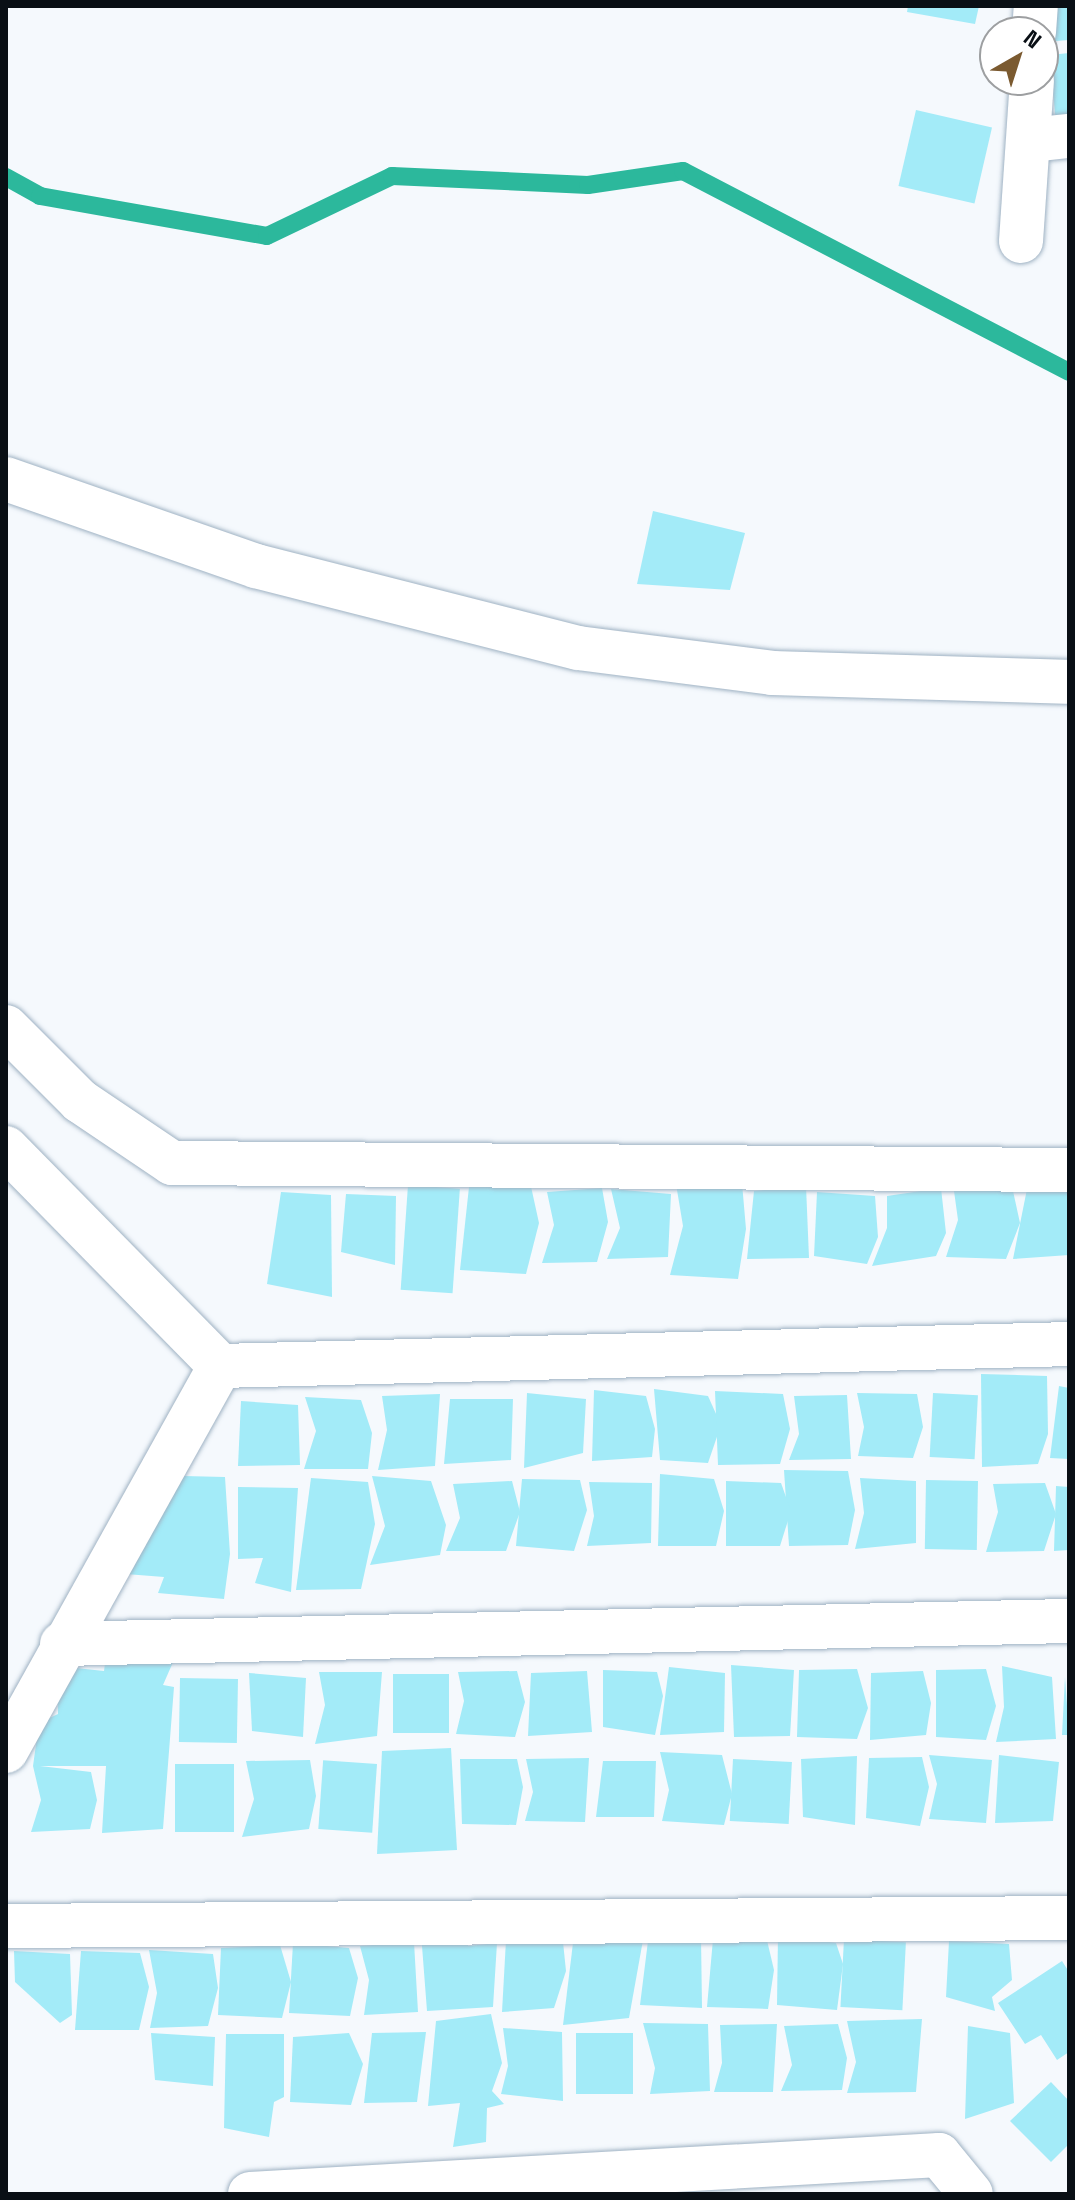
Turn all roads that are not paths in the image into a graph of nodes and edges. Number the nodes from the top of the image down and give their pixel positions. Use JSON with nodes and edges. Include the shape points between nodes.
{"nodes":[{"id":1,"x":1037,"y":96,"type":"edge"},
{"id":2,"x":1049,"y":138,"type":"edge"},
{"id":3,"x":1021,"y":241,"type":"dead end"},
{"id":4,"x":6,"y":479,"type":"edge"},
{"id":5,"x":1069,"y":682,"type":"edge"},
{"id":6,"x":6,"y":1027,"type":"edge"},
{"id":7,"x":6,"y":1148,"type":"edge"},
{"id":8,"x":1069,"y":1170,"type":"edge"},
{"id":9,"x":1069,"y":1344,"type":"edge"},
{"id":10,"x":220,"y":1366,"type":"junction"},
{"id":11,"x":1069,"y":1621,"type":"edge"},
{"id":12,"x":62,"y":1644,"type":"junction"},
{"id":13,"x":6,"y":1751,"type":"edge"},
{"id":14,"x":1069,"y":1918,"type":"edge"},
{"id":15,"x":6,"y":1926,"type":"edge"},
{"id":16,"x":250,"y":2194,"type":"edge"},
{"id":17,"x":971,"y":2194,"type":"edge"}],
"edges":[{"from":1,"to":2,"type":"street"},
{"from":2,"to":3,"type":"street"},
{"from":4,"to":5,"type":"street","via":[[256,566],[578,648],[772,673]]},
{"from":6,"to":8,"type":"street","via":[[80,1101],[172,1163]]},
{"from":7,"to":10,"type":"street"},
{"from":9,"to":10,"type":"street"},
{"from":10,"to":12,"type":"street"},
{"from":11,"to":12,"type":"street"},
{"from":12,"to":13,"type":"street"},
{"from":14,"to":15,"type":"street"},
{"from":16,"to":17,"type":"street","via":[[939,2155]]}]}
